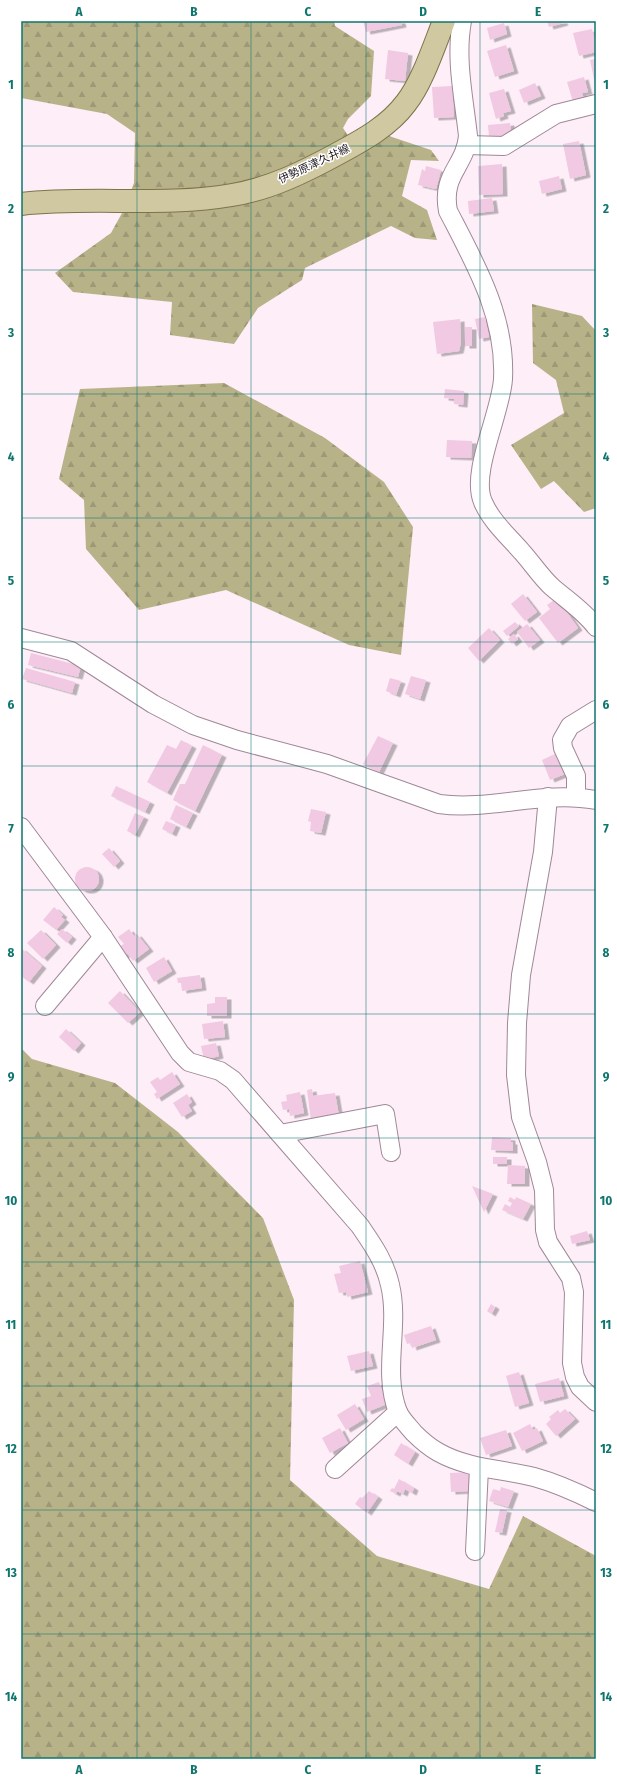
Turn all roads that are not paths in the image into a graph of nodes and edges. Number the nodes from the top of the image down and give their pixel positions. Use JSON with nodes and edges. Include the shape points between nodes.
{"nodes":[{"id":1,"x":444,"y":21,"type":"edge"},
{"id":2,"x":462,"y":21,"type":"edge"},
{"id":3,"x":596,"y":104,"type":"edge"},
{"id":4,"x":467,"y":145,"type":"junction"},
{"id":5,"x":21,"y":204,"type":"edge"},
{"id":6,"x":596,"y":627,"type":"edge"},
{"id":7,"x":21,"y":638,"type":"edge"},
{"id":8,"x":596,"y":710,"type":"edge"},
{"id":9,"x":548,"y":797,"type":"junction"},
{"id":10,"x":576,"y":797,"type":"junction"},
{"id":11,"x":596,"y":800,"type":"edge"},
{"id":12,"x":23,"y":834,"type":"edge"},
{"id":13,"x":103,"y":937,"type":"junction"},
{"id":14,"x":45,"y":1006,"type":"dead end"},
{"id":15,"x":280,"y":1134,"type":"junction"},
{"id":16,"x":391,"y":1152,"type":"dead end"},
{"id":17,"x":596,"y":1402,"type":"edge"},
{"id":18,"x":398,"y":1412,"type":"junction"},
{"id":19,"x":479,"y":1468,"type":"junction"},
{"id":20,"x":335,"y":1469,"type":"dead end"},
{"id":21,"x":596,"y":1502,"type":"edge"},
{"id":22,"x":475,"y":1551,"type":"dead end"}],
"edges":[{"from":1,"to":5,"type":"main road","name":"伊勢原津久井線","via":[[418,82],[395,117],[356,144],[290,178],[233,195],[193,200],[50,201]]},
{"from":2,"to":4,"type":"street","via":[[459,60]]},
{"from":3,"to":4,"type":"street","via":[[556,114],[504,146]]},
{"from":4,"to":6,"type":"street","via":[[451,176],[446,199],[448,211],[484,280],[503,353],[503,380],[481,469],[480,493],[490,514],[550,585]]},
{"from":7,"to":9,"type":"street","via":[[71,651],[153,704],[193,725],[237,740],[327,764],[440,804],[459,807]]},
{"from":8,"to":10,"type":"street","via":[[570,726],[562,740],[576,776]]},
{"from":9,"to":10,"type":"street"},
{"from":9,"to":17,"type":"street","via":[[543,852],[521,975],[516,1075],[521,1117],[544,1190],[545,1230],[548,1242],[571,1278],[574,1292],[572,1363],[575,1377],[580,1387]]},
{"from":10,"to":11,"type":"street"},
{"from":12,"to":13,"type":"street"},
{"from":13,"to":14,"type":"street"},
{"from":13,"to":15,"type":"street","via":[[180,1053],[189,1062],[220,1071],[230,1077]]},
{"from":15,"to":16,"type":"street","via":[[385,1114]]},
{"from":15,"to":18,"type":"street","via":[[360,1226],[385,1267],[391,1286],[392,1387]]},
{"from":18,"to":19,"type":"street","via":[[423,1442],[438,1452]]},
{"from":18,"to":20,"type":"street"},
{"from":19,"to":21,"type":"street","via":[[534,1477],[565,1487]]},
{"from":19,"to":22,"type":"street"}]}
